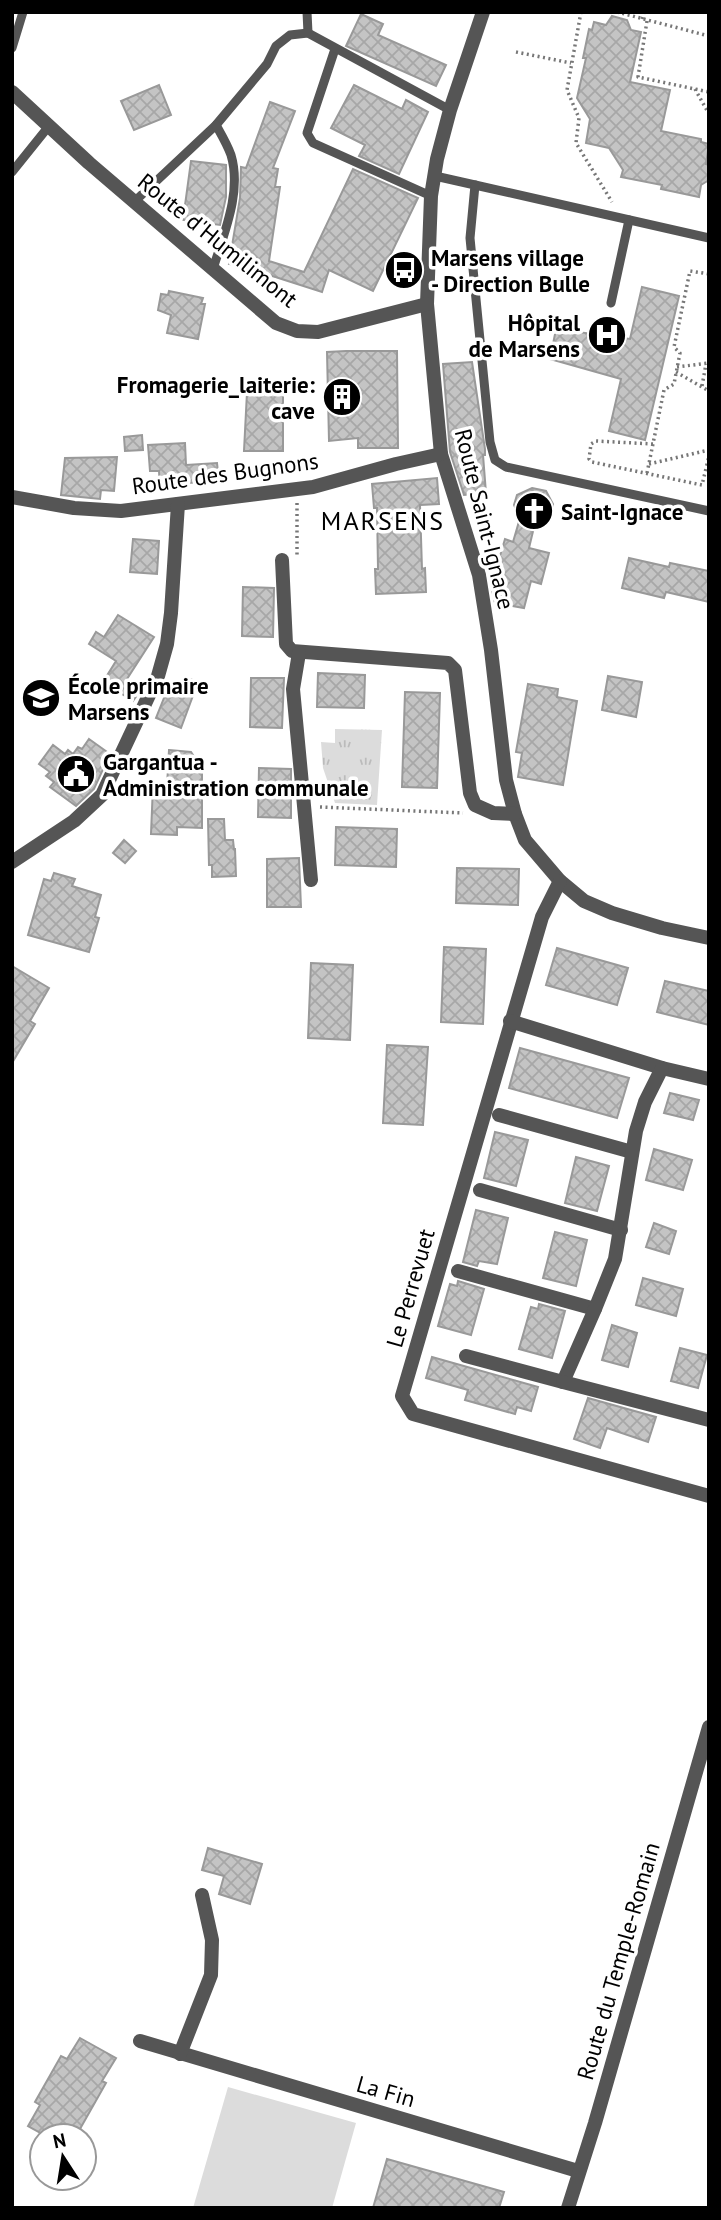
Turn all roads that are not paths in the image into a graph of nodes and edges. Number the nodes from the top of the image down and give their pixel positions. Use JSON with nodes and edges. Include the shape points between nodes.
{"nodes":[{"id":1,"x":33,"y":12,"type":"edge"},
{"id":2,"x":307,"y":12,"type":"edge"},
{"id":3,"x":483,"y":12,"type":"edge"},
{"id":4,"x":22,"y":14,"type":"edge"},
{"id":5,"x":308,"y":33,"type":"junction"},
{"id":6,"x":12,"y":48,"type":"edge"},
{"id":7,"x":335,"y":48,"type":"junction"},
{"id":8,"x":12,"y":92,"type":"edge"},
{"id":9,"x":450,"y":110,"type":"junction"},
{"id":10,"x":216,"y":125,"type":"junction"},
{"id":11,"x":49,"y":126,"type":"junction"},
{"id":12,"x":12,"y":172,"type":"edge"},
{"id":13,"x":435,"y":176,"type":"junction"},
{"id":14,"x":475,"y":185,"type":"junction"},
{"id":15,"x":431,"y":196,"type":"junction"},
{"id":16,"x":134,"y":202,"type":"junction"},
{"id":17,"x":625,"y":219,"type":"junction"},
{"id":18,"x":709,"y":238,"type":"edge"},
{"id":19,"x":213,"y":269,"type":"junction"},
{"id":20,"x":611,"y":303,"type":"dead end"},
{"id":21,"x":427,"y":304,"type":"junction"},
{"id":22,"x":441,"y":454,"type":"junction"},
{"id":23,"x":12,"y":497,"type":"edge"},
{"id":24,"x":178,"y":504,"type":"junction"},
{"id":25,"x":709,"y":511,"type":"edge"},
{"id":26,"x":282,"y":560,"type":"road end"},
{"id":27,"x":299,"y":653,"type":"junction"},
{"id":28,"x":515,"y":814,"type":"junction"},
{"id":29,"x":13,"y":861,"type":"edge"},
{"id":30,"x":310,"y":880,"type":"dead end"},
{"id":31,"x":560,"y":881,"type":"junction"},
{"id":32,"x":709,"y":938,"type":"edge"},
{"id":33,"x":510,"y":1021,"type":"junction"},
{"id":34,"x":662,"y":1068,"type":"junction"},
{"id":35,"x":709,"y":1079,"type":"edge"},
{"id":36,"x":499,"y":1115,"type":"dead end"},
{"id":37,"x":632,"y":1152,"type":"junction"},
{"id":38,"x":480,"y":1190,"type":"dead end"},
{"id":39,"x":621,"y":1230,"type":"junction"},
{"id":40,"x":458,"y":1271,"type":"dead end"},
{"id":41,"x":596,"y":1309,"type":"junction"},
{"id":42,"x":466,"y":1356,"type":"dead end"},
{"id":43,"x":563,"y":1382,"type":"junction"},
{"id":44,"x":709,"y":1420,"type":"edge"},
{"id":45,"x":709,"y":1496,"type":"edge"},
{"id":46,"x":709,"y":1727,"type":"edge"},
{"id":47,"x":202,"y":1895,"type":"dead end"},
{"id":48,"x":139,"y":2041,"type":"dead end"},
{"id":49,"x":180,"y":2054,"type":"junction"},
{"id":50,"x":578,"y":2171,"type":"junction"},
{"id":51,"x":568,"y":2208,"type":"edge"}],
"edges":[{"from":1,"to":4,"type":"lane"},
{"from":2,"to":5,"type":"lane"},
{"from":3,"to":9,"type":"street","name":"Route Saint-Ignace"},
{"from":4,"to":6,"type":"lane"},
{"from":5,"to":7,"type":"lane"},
{"from":5,"to":10,"type":"lane","via":[[290,35],[275,46],[260,73]]},
{"from":7,"to":9,"type":"lane"},
{"from":7,"to":15,"type":"lane","via":[[307,138]]},
{"from":8,"to":11,"type":"street","name":"Route d'Humilimont"},
{"from":9,"to":13,"type":"street","name":"Route Saint-Ignace"},
{"from":10,"to":16,"type":"lane"},
{"from":10,"to":19,"type":"lane","via":[[234,173],[230,215]]},
{"from":11,"to":12,"type":"lane"},
{"from":11,"to":16,"type":"street","name":"Route d'Humilimont"},
{"from":13,"to":14,"type":"lane"},
{"from":13,"to":15,"type":"street","name":"Route Saint-Ignace"},
{"from":14,"to":17,"type":"lane"},
{"from":14,"to":25,"type":"lane","via":[[470,238],[495,460],[506,467]]},
{"from":15,"to":21,"type":"street","name":"Route Saint-Ignace"},
{"from":16,"to":19,"type":"street","name":"Route d'Humilimont"},
{"from":17,"to":18,"type":"lane"},
{"from":17,"to":20,"type":"lane"},
{"from":19,"to":21,"type":"street","name":"Route d'Humilimont","via":[[276,323],[297,331],[318,332]]},
{"from":21,"to":22,"type":"street","name":"Route Saint-Ignace"},
{"from":22,"to":24,"type":"street","name":"Route des Bugnons","via":[[313,487]]},
{"from":22,"to":28,"type":"street","name":"Route Saint-Ignace","via":[[479,575],[506,780]]},
{"from":23,"to":24,"type":"street","name":"Route des Bugnons","via":[[74,508],[121,510]]},
{"from":24,"to":29,"type":"street","via":[[171,613],[158,676],[102,795],[74,821]]},
{"from":26,"to":27,"type":"street","via":[[286,644]]},
{"from":27,"to":28,"type":"street","via":[[448,663],[455,670],[475,806]]},
{"from":27,"to":30,"type":"street","via":[[293,689]]},
{"from":28,"to":31,"type":"street","name":"Route Saint-Ignace","via":[[526,840]]},
{"from":31,"to":32,"type":"street","name":"Route Saint-Ignace","via":[[584,901],[612,913]]},
{"from":31,"to":33,"type":"street","name":"Le Perrevuet","via":[[542,917]]},
{"from":33,"to":34,"type":"street"},
{"from":33,"to":45,"type":"street","name":"Le Perrevuet","via":[[402,1396],[414,1414]]},
{"from":34,"to":35,"type":"street"},
{"from":34,"to":37,"type":"street","via":[[645,1102]]},
{"from":36,"to":37,"type":"street"},
{"from":37,"to":39,"type":"street"},
{"from":38,"to":39,"type":"street"},
{"from":39,"to":41,"type":"street"},
{"from":40,"to":41,"type":"street"},
{"from":41,"to":43,"type":"street"},
{"from":42,"to":43,"type":"street"},
{"from":43,"to":44,"type":"street"},
{"from":46,"to":50,"type":"street","name":"Route du Temple-Romain"},
{"from":47,"to":49,"type":"street","via":[[212,1940],[212,1966]]},
{"from":48,"to":49,"type":"street","name":"La Fin"},
{"from":49,"to":50,"type":"street","name":"La Fin"},
{"from":50,"to":51,"type":"street","name":"Route du Temple-Romain"}]}
